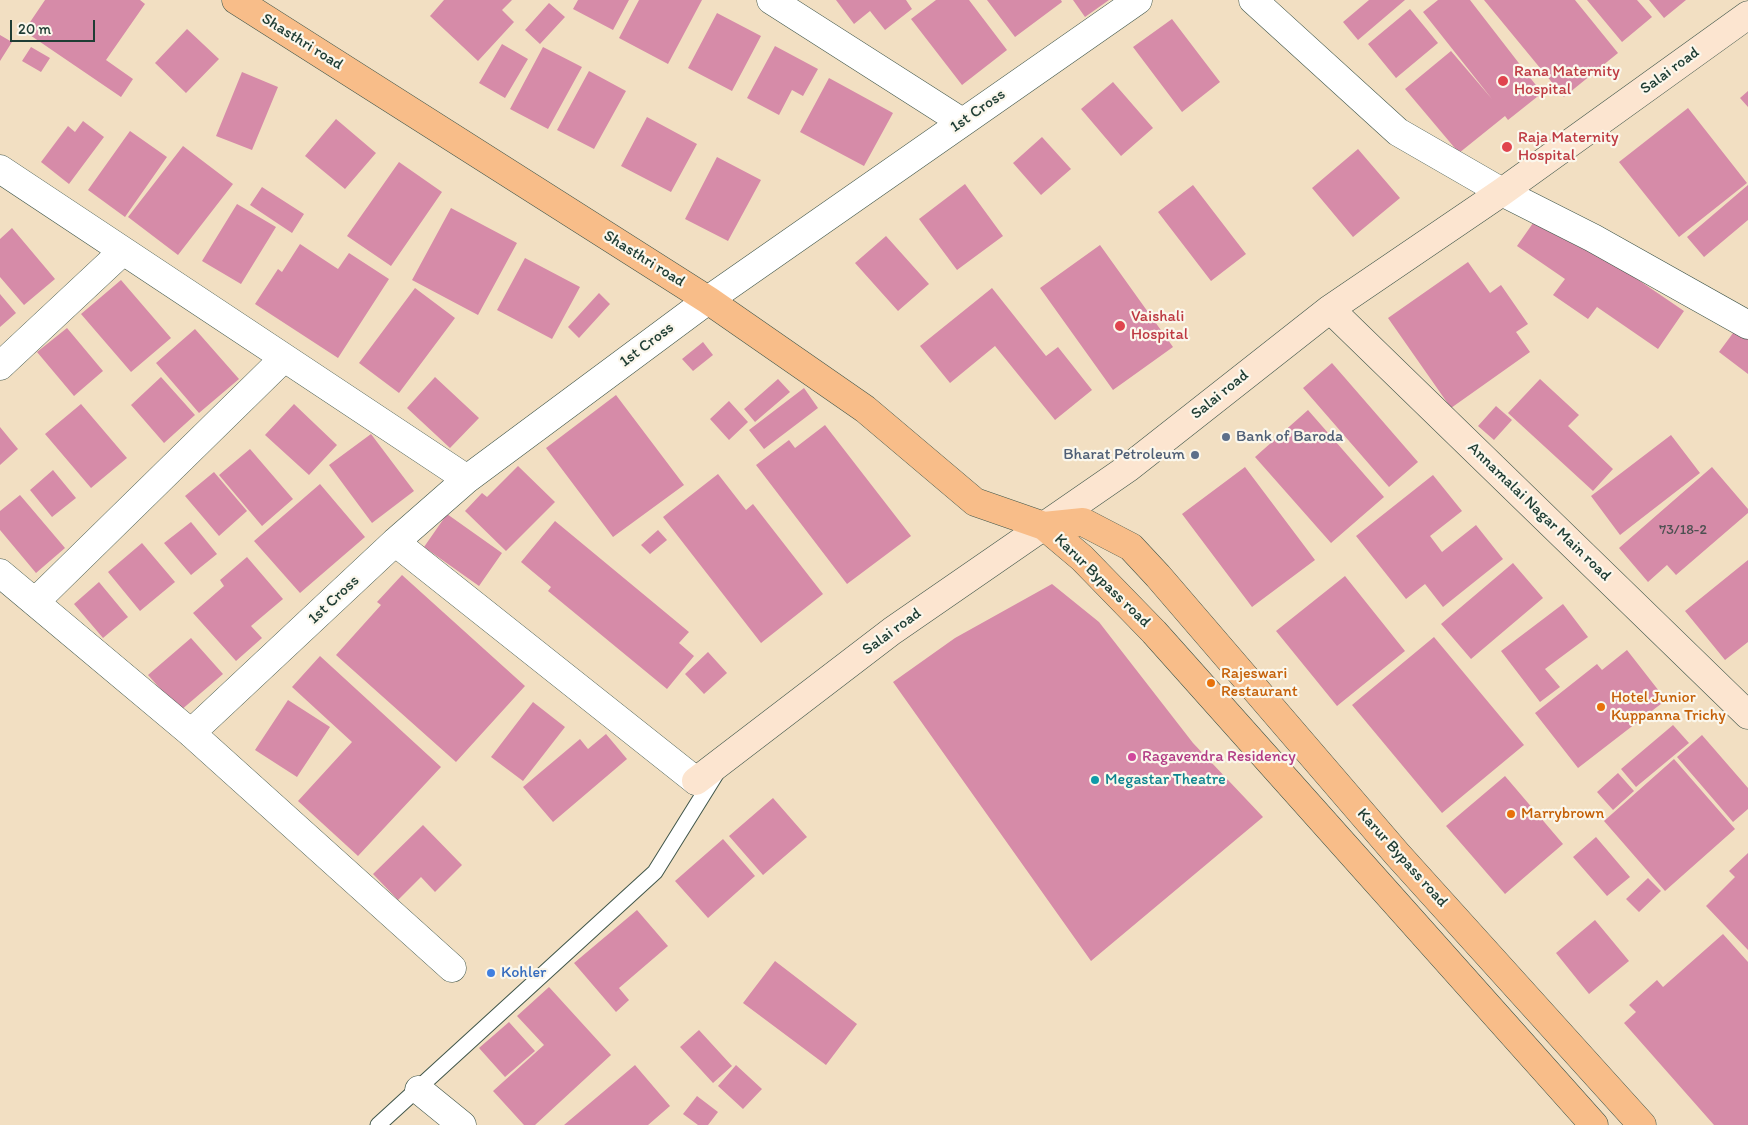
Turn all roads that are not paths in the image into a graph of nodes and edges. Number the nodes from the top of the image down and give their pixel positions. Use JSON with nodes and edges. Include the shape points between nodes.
{"nodes":[{"id":1,"x":236,"y":0,"type":"edge"},
{"id":2,"x":771,"y":0,"type":"edge"},
{"id":3,"x":1138,"y":0,"type":"edge"},
{"id":4,"x":1253,"y":0,"type":"edge"},
{"id":5,"x":1748,"y":15,"type":"edge"},
{"id":6,"x":962,"y":122,"type":"junction"},
{"id":7,"x":0,"y":169,"type":"edge"},
{"id":8,"x":1502,"y":192,"type":"junction"},
{"id":9,"x":123,"y":252,"type":"junction"},
{"id":10,"x":708,"y":300,"type":"junction"},
{"id":11,"x":1330,"y":309,"type":"junction"},
{"id":12,"x":1748,"y":325,"type":"edge"},
{"id":13,"x":283,"y":359,"type":"junction"},
{"id":14,"x":0,"y":366,"type":"edge"},
{"id":15,"x":467,"y":480,"type":"junction"},
{"id":16,"x":1044,"y":526,"type":"junction"},
{"id":17,"x":395,"y":542,"type":"junction"},
{"id":18,"x":0,"y":573,"type":"edge"},
{"id":19,"x":35,"y":602,"type":"junction"},
{"id":20,"x":1748,"y":715,"type":"edge"},
{"id":21,"x":191,"y":733,"type":"junction"},
{"id":22,"x":726,"y":758,"type":"junction"},
{"id":23,"x":696,"y":781,"type":"joint"},
{"id":24,"x":452,"y":968,"type":"dead end"},
{"id":25,"x":419,"y":1090,"type":"junction"},
{"id":26,"x":378,"y":1125,"type":"edge"},
{"id":27,"x":462,"y":1125,"type":"edge"},
{"id":28,"x":1594,"y":1125,"type":"edge"},
{"id":29,"x":1642,"y":1125,"type":"edge"}],
"edges":[{"from":1,"to":10,"type":"main road","name":"Shasthri road"},
{"from":2,"to":6,"type":"street"},
{"from":3,"to":6,"type":"street","name":"1st Cross"},
{"from":4,"to":8,"type":"street","via":[[1398,132]]},
{"from":5,"to":8,"type":"main road","name":"Salai road"},
{"from":6,"to":10,"type":"street","name":"1st Cross"},
{"from":7,"to":9,"type":"street"},
{"from":8,"to":11,"type":"main road","name":"Salai road"},
{"from":8,"to":12,"type":"street","via":[[1593,238]]},
{"from":9,"to":13,"type":"street"},
{"from":9,"to":14,"type":"street"},
{"from":10,"to":15,"type":"street","name":"1st Cross"},
{"from":10,"to":16,"type":"main road","name":"Shasthri road","via":[[865,409],[975,502]]},
{"from":11,"to":16,"type":"main road","name":"Salai road","via":[[1128,468]]},
{"from":11,"to":20,"type":"main road","name":"Annamalai Nagar Main road"},
{"from":13,"to":15,"type":"street"},
{"from":13,"to":19,"type":"street"},
{"from":15,"to":17,"type":"street","name":"1st Cross"},
{"from":16,"to":22,"type":"main road","name":"Salai road","via":[[892,631]]},
{"from":16,"to":28,"type":"main road","name":"Karur Bypass road","via":[[1082,558],[1154,632]]},
{"from":16,"to":29,"type":"main road","name":"Karur Bypass road","via":[[1083,522],[1130,547],[1397,854]]},
{"from":17,"to":21,"type":"street","name":"1st Cross"},
{"from":17,"to":23,"type":"street"},
{"from":18,"to":19,"type":"street"},
{"from":19,"to":21,"type":"street"},
{"from":21,"to":24,"type":"street"},
{"from":22,"to":23,"type":"main road","name":"Salai road"},
{"from":22,"to":25,"type":"lane","via":[[655,872]]},
{"from":25,"to":26,"type":"lane"},
{"from":25,"to":27,"type":"street"}]}
